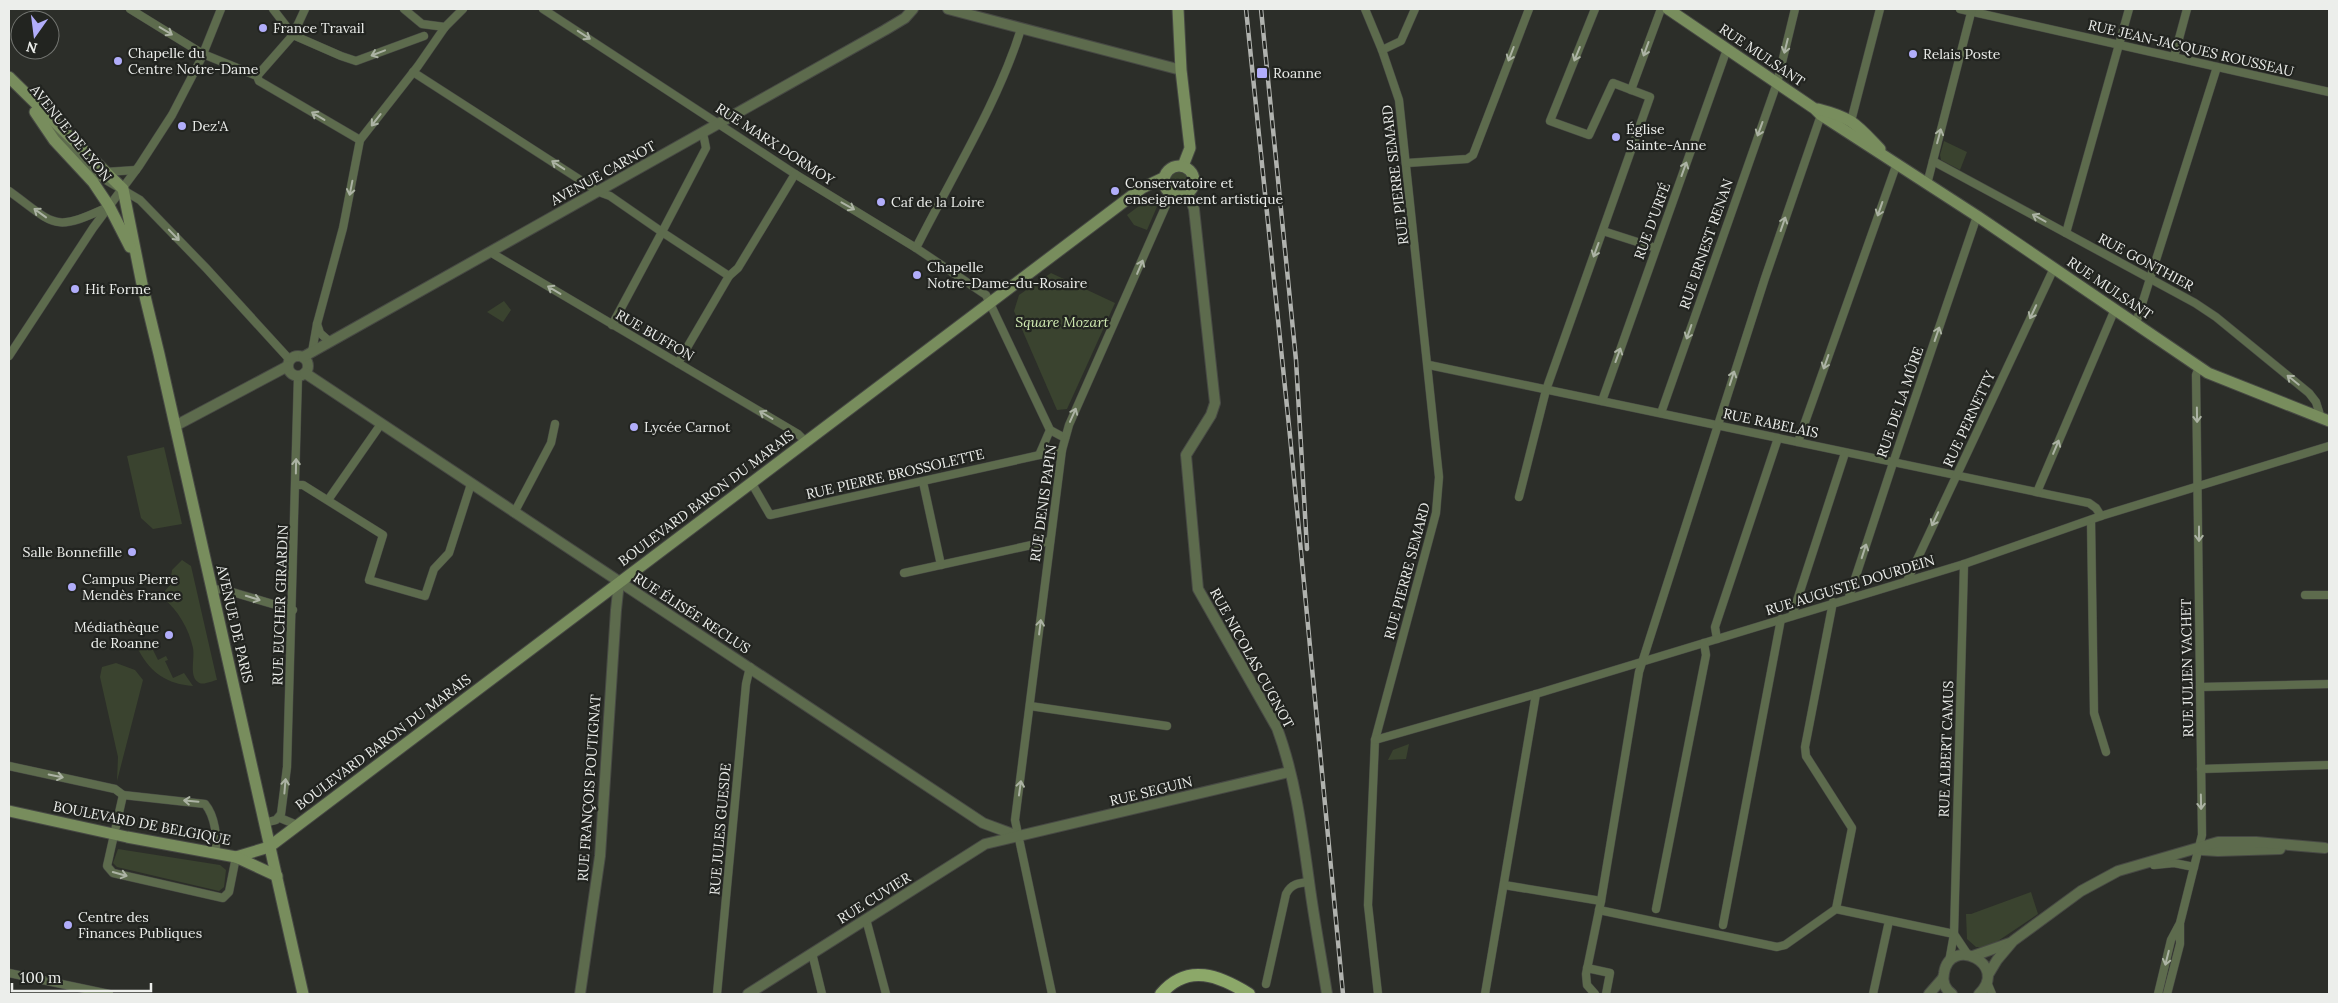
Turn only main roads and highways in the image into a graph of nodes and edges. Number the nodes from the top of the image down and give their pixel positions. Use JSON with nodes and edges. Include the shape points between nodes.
{"nodes":[{"id":1,"x":1176,"y":9,"type":"edge"},
{"id":2,"x":1668,"y":9,"type":"edge"},
{"id":3,"x":9,"y":78,"type":"edge"},
{"id":4,"x":1183,"y":166,"type":"junction"},
{"id":5,"x":1164,"y":178,"type":"junction"},
{"id":6,"x":136,"y":260,"type":"junction"},
{"id":7,"x":2325,"y":420,"type":"edge"},
{"id":8,"x":9,"y":810,"type":"edge"},
{"id":9,"x":269,"y":847,"type":"junction"},
{"id":10,"x":236,"y":857,"type":"junction"},
{"id":11,"x":277,"y":876,"type":"junction"},
{"id":12,"x":303,"y":994,"type":"edge"},
{"id":13,"x":1161,"y":994,"type":"edge"},
{"id":14,"x":1249,"y":994,"type":"edge"}],
"edges":[{"from":1,"to":4,"type":"main road","via":[[1190,148]]},
{"from":2,"to":7,"type":"main road","name":"RUE MULSANT","via":[[1818,112],[1849,125],[1886,156],[2208,373]]},
{"from":3,"to":6,"type":"main road","name":"AVENUE DE LYON","via":[[54,140],[93,182]]},
{"from":3,"to":6,"type":"main road","name":"AVENUE DE LYON","via":[[123,189]]},
{"from":4,"to":5,"type":"main road","via":[[1171,168]]},
{"from":4,"to":5,"type":"main road","via":[[1194,178],[1188,193],[1171,194],[1165,187]]},
{"from":5,"to":9,"type":"main road","name":"BOULEVARD BARON DU MARAIS","via":[[1142,188]]},
{"from":6,"to":9,"type":"main road","name":"AVENUE DE PARIS"},
{"from":8,"to":10,"type":"main road","name":"BOULEVARD DE BELGIQUE"},
{"from":9,"to":10,"type":"main road","name":"BOULEVARD DE BELGIQUE"},
{"from":9,"to":11,"type":"main road","name":"AVENUE DE PARIS"},
{"from":10,"to":11,"type":"main road"},
{"from":11,"to":12,"type":"main road","name":"AVENUE DE PARIS"},
{"from":13,"to":14,"type":"main road","via":[[1181,979],[1207,974],[1232,983]]}]}
